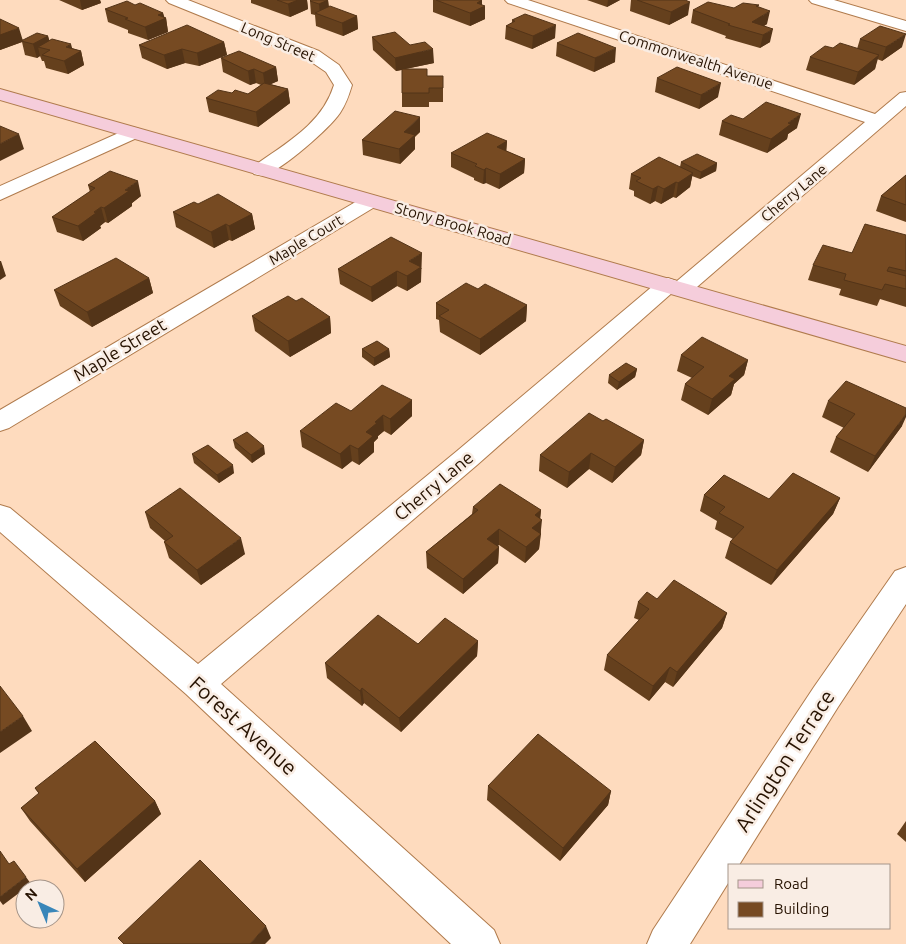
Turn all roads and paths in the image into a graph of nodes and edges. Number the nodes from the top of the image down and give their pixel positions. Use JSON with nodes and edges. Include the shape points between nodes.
{"nodes":[{"id":1,"x":174,"y":0,"type":"edge"},
{"id":2,"x":513,"y":0,"type":"edge"},
{"id":3,"x":817,"y":0,"type":"edge"},
{"id":4,"x":906,"y":26,"type":"edge"},
{"id":5,"x":0,"y":94,"type":"edge"},
{"id":6,"x":906,"y":97,"type":"edge"},
{"id":7,"x":879,"y":121,"type":"junction"},
{"id":8,"x":132,"y":134,"type":"junction"},
{"id":9,"x":261,"y":170,"type":"junction"},
{"id":10,"x":0,"y":194,"type":"edge"},
{"id":11,"x":371,"y":201,"type":"junction"},
{"id":12,"x":240,"y":278,"type":"joint"},
{"id":13,"x":675,"y":287,"type":"junction"},
{"id":14,"x":906,"y":354,"type":"edge"},
{"id":15,"x":0,"y":422,"type":"edge"},
{"id":16,"x":0,"y":516,"type":"edge"},
{"id":17,"x":906,"y":579,"type":"edge"},
{"id":18,"x":198,"y":684,"type":"junction"},
{"id":19,"x":480,"y":944,"type":"edge"},
{"id":20,"x":667,"y":944,"type":"edge"}],
"edges":[{"from":1,"to":9,"type":"street","name":"Long Street","via":[[313,55],[333,70],[343,85],[341,96],[327,118]]},
{"from":2,"to":7,"type":"street","name":"Commonwealth Avenue"},
{"from":3,"to":4,"type":"street"},
{"from":5,"to":8,"type":"main road","name":"Stony Brook Road"},
{"from":6,"to":7,"type":"street","name":"Cherry Lane"},
{"from":7,"to":13,"type":"street","name":"Cherry Lane"},
{"from":8,"to":9,"type":"main road","name":"Stony Brook Road"},
{"from":8,"to":10,"type":"street"},
{"from":9,"to":11,"type":"main road","name":"Stony Brook Road"},
{"from":11,"to":12,"type":"street","name":"Maple Court"},
{"from":11,"to":13,"type":"main road","name":"Stony Brook Road"},
{"from":12,"to":15,"type":"street","name":"Maple Street"},
{"from":13,"to":14,"type":"main road","name":"Stony Brook Road"},
{"from":13,"to":18,"type":"street","name":"Cherry Lane"},
{"from":16,"to":18,"type":"street","name":"Forest Avenue"},
{"from":17,"to":20,"type":"street","name":"Arlington Terrace"},
{"from":18,"to":19,"type":"street","name":"Forest Avenue"}]}
